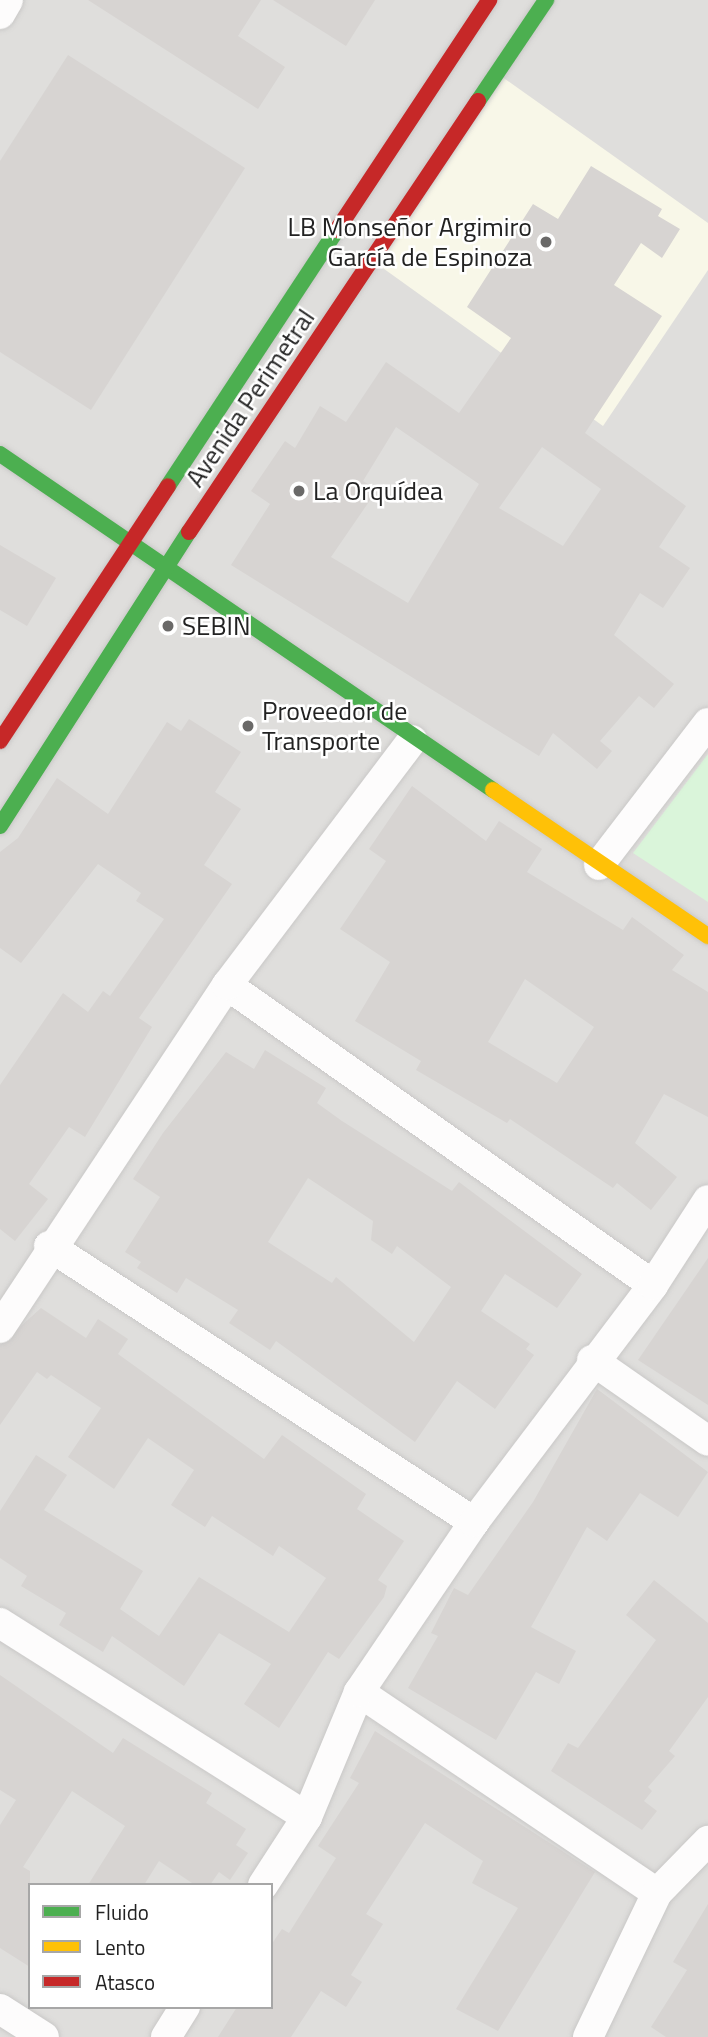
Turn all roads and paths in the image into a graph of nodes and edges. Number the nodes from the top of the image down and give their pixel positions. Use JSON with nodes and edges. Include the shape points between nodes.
{"nodes":[{"id":1,"x":8,"y":0,"type":"edge"},
{"id":2,"x":489,"y":0,"type":"edge"},
{"id":3,"x":546,"y":0,"type":"edge"},
{"id":4,"x":0,"y":14,"type":"edge"},
{"id":5,"x":0,"y":454,"type":"edge"},
{"id":6,"x":134,"y":542,"type":"junction"},
{"id":7,"x":167,"y":565,"type":"junction"},
{"id":8,"x":708,"y":723,"type":"edge"},
{"id":9,"x":412,"y":740,"type":"junction"},
{"id":10,"x":0,"y":741,"type":"edge"},
{"id":11,"x":0,"y":826,"type":"edge"},
{"id":12,"x":599,"y":865,"type":"junction"},
{"id":13,"x":708,"y":936,"type":"edge"},
{"id":14,"x":227,"y":985,"type":"junction"},
{"id":15,"x":708,"y":1200,"type":"edge"},
{"id":16,"x":49,"y":1246,"type":"junction"},
{"id":17,"x":653,"y":1285,"type":"junction"},
{"id":18,"x":0,"y":1328,"type":"edge"},
{"id":19,"x":592,"y":1360,"type":"junction"},
{"id":20,"x":708,"y":1441,"type":"edge"},
{"id":21,"x":474,"y":1522,"type":"junction"},
{"id":22,"x":0,"y":1623,"type":"edge"},
{"id":23,"x":359,"y":1692,"type":"junction"},
{"id":24,"x":307,"y":1817,"type":"junction"},
{"id":25,"x":708,"y":1840,"type":"edge"},
{"id":26,"x":264,"y":1883,"type":"edge"},
{"id":27,"x":657,"y":1893,"type":"junction"},
{"id":28,"x":0,"y":2009,"type":"edge"},
{"id":29,"x":184,"y":2009,"type":"edge"},
{"id":30,"x":44,"y":2037,"type":"edge"},
{"id":31,"x":166,"y":2037,"type":"edge"},
{"id":32,"x":587,"y":2037,"type":"edge"}],
"edges":[{"from":1,"to":4,"type":"street"},
{"from":2,"to":6,"type":"street","name":"Avenida Perimetral"},
{"from":3,"to":7,"type":"street","name":"Avenida Perimetral"},
{"from":5,"to":6,"type":"street"},
{"from":6,"to":7,"type":"street"},
{"from":6,"to":10,"type":"street","name":"Avenida Perimetral"},
{"from":7,"to":9,"type":"street"},
{"from":7,"to":11,"type":"street","name":"Avenida Perimetral"},
{"from":8,"to":12,"type":"street"},
{"from":9,"to":12,"type":"street"},
{"from":9,"to":14,"type":"street"},
{"from":12,"to":13,"type":"street"},
{"from":14,"to":16,"type":"street"},
{"from":14,"to":17,"type":"street"},
{"from":15,"to":17,"type":"street"},
{"from":16,"to":18,"type":"street"},
{"from":16,"to":21,"type":"street"},
{"from":17,"to":19,"type":"street"},
{"from":19,"to":20,"type":"street"},
{"from":19,"to":21,"type":"street"},
{"from":21,"to":23,"type":"street"},
{"from":22,"to":24,"type":"street"},
{"from":23,"to":24,"type":"street"},
{"from":23,"to":27,"type":"street"},
{"from":24,"to":26,"type":"street"},
{"from":25,"to":27,"type":"street"},
{"from":27,"to":32,"type":"street"},
{"from":28,"to":30,"type":"street"},
{"from":29,"to":31,"type":"street"}]}
